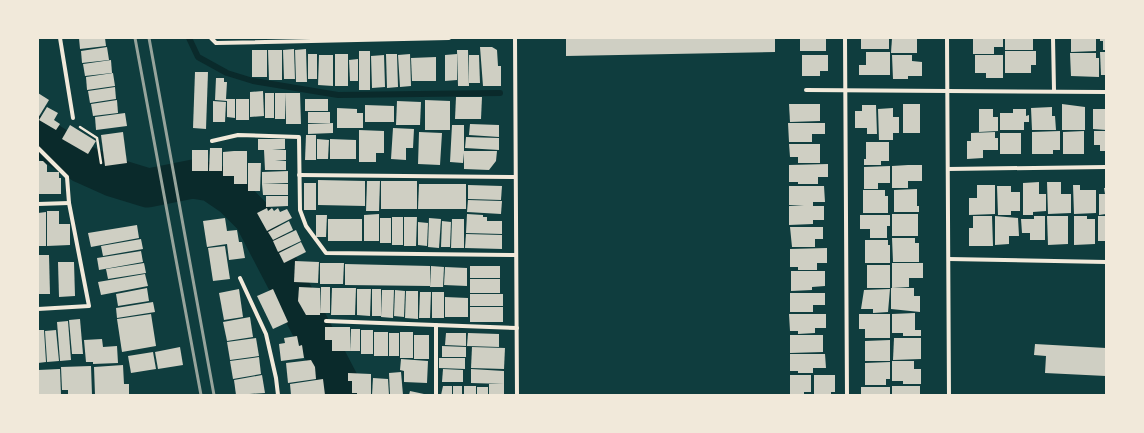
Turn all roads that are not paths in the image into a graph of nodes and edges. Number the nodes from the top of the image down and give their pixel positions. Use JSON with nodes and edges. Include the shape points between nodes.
{"nodes":[{"id":1,"x":60,"y":38,"type":"edge"},
{"id":2,"x":211,"y":38,"type":"edge"},
{"id":3,"x":449,"y":38,"type":"edge"},
{"id":4,"x":515,"y":38,"type":"edge"},
{"id":5,"x":845,"y":38,"type":"edge"},
{"id":6,"x":947,"y":38,"type":"edge"},
{"id":7,"x":1053,"y":38,"type":"edge"},
{"id":8,"x":806,"y":90,"type":"dead end"},
{"id":9,"x":845,"y":90,"type":"junction"},
{"id":10,"x":947,"y":90,"type":"junction"},
{"id":11,"x":1054,"y":90,"type":"junction"},
{"id":12,"x":1106,"y":92,"type":"edge"},
{"id":13,"x":73,"y":118,"type":"road end"},
{"id":14,"x":212,"y":141,"type":"dead end"},
{"id":15,"x":38,"y":148,"type":"edge"},
{"id":16,"x":1106,"y":167,"type":"edge"},
{"id":17,"x":948,"y":169,"type":"junction"},
{"id":18,"x":298,"y":175,"type":"junction"},
{"id":19,"x":515,"y":177,"type":"junction"},
{"id":20,"x":69,"y":203,"type":"junction"},
{"id":21,"x":38,"y":204,"type":"edge"},
{"id":22,"x":516,"y":255,"type":"junction"},
{"id":23,"x":949,"y":259,"type":"junction"},
{"id":24,"x":1106,"y":262,"type":"edge"},
{"id":25,"x":240,"y":278,"type":"dead end"},
{"id":26,"x":38,"y":309,"type":"edge"},
{"id":27,"x":326,"y":321,"type":"dead end"},
{"id":28,"x":436,"y":325,"type":"junction"},
{"id":29,"x":517,"y":328,"type":"junction"},
{"id":30,"x":278,"y":395,"type":"edge"},
{"id":31,"x":436,"y":395,"type":"edge"},
{"id":32,"x":518,"y":395,"type":"edge"},
{"id":33,"x":847,"y":395,"type":"edge"},
{"id":34,"x":949,"y":395,"type":"edge"}],
"edges":[{"from":1,"to":13,"type":"street"},
{"from":2,"to":3,"type":"street","via":[[216,43],[245,43]]},
{"from":4,"to":19,"type":"street"},
{"from":5,"to":9,"type":"street"},
{"from":6,"to":10,"type":"street"},
{"from":7,"to":11,"type":"street"},
{"from":8,"to":9,"type":"street"},
{"from":9,"to":10,"type":"street"},
{"from":9,"to":33,"type":"street"},
{"from":10,"to":11,"type":"street"},
{"from":10,"to":17,"type":"street"},
{"from":11,"to":12,"type":"street"},
{"from":14,"to":18,"type":"street","via":[[238,136],[299,137]]},
{"from":15,"to":20,"type":"street","via":[[67,177]]},
{"from":16,"to":17,"type":"street"},
{"from":17,"to":23,"type":"street"},
{"from":18,"to":19,"type":"street"},
{"from":18,"to":22,"type":"street","via":[[300,210],[306,226],[326,253]]},
{"from":19,"to":22,"type":"street"},
{"from":20,"to":21,"type":"street"},
{"from":20,"to":26,"type":"street","via":[[89,306]]},
{"from":22,"to":29,"type":"street"},
{"from":23,"to":24,"type":"street"},
{"from":23,"to":34,"type":"street"},
{"from":25,"to":30,"type":"street","via":[[266,334]]},
{"from":27,"to":28,"type":"street"},
{"from":28,"to":29,"type":"street"},
{"from":28,"to":31,"type":"street"},
{"from":29,"to":32,"type":"street"}]}
